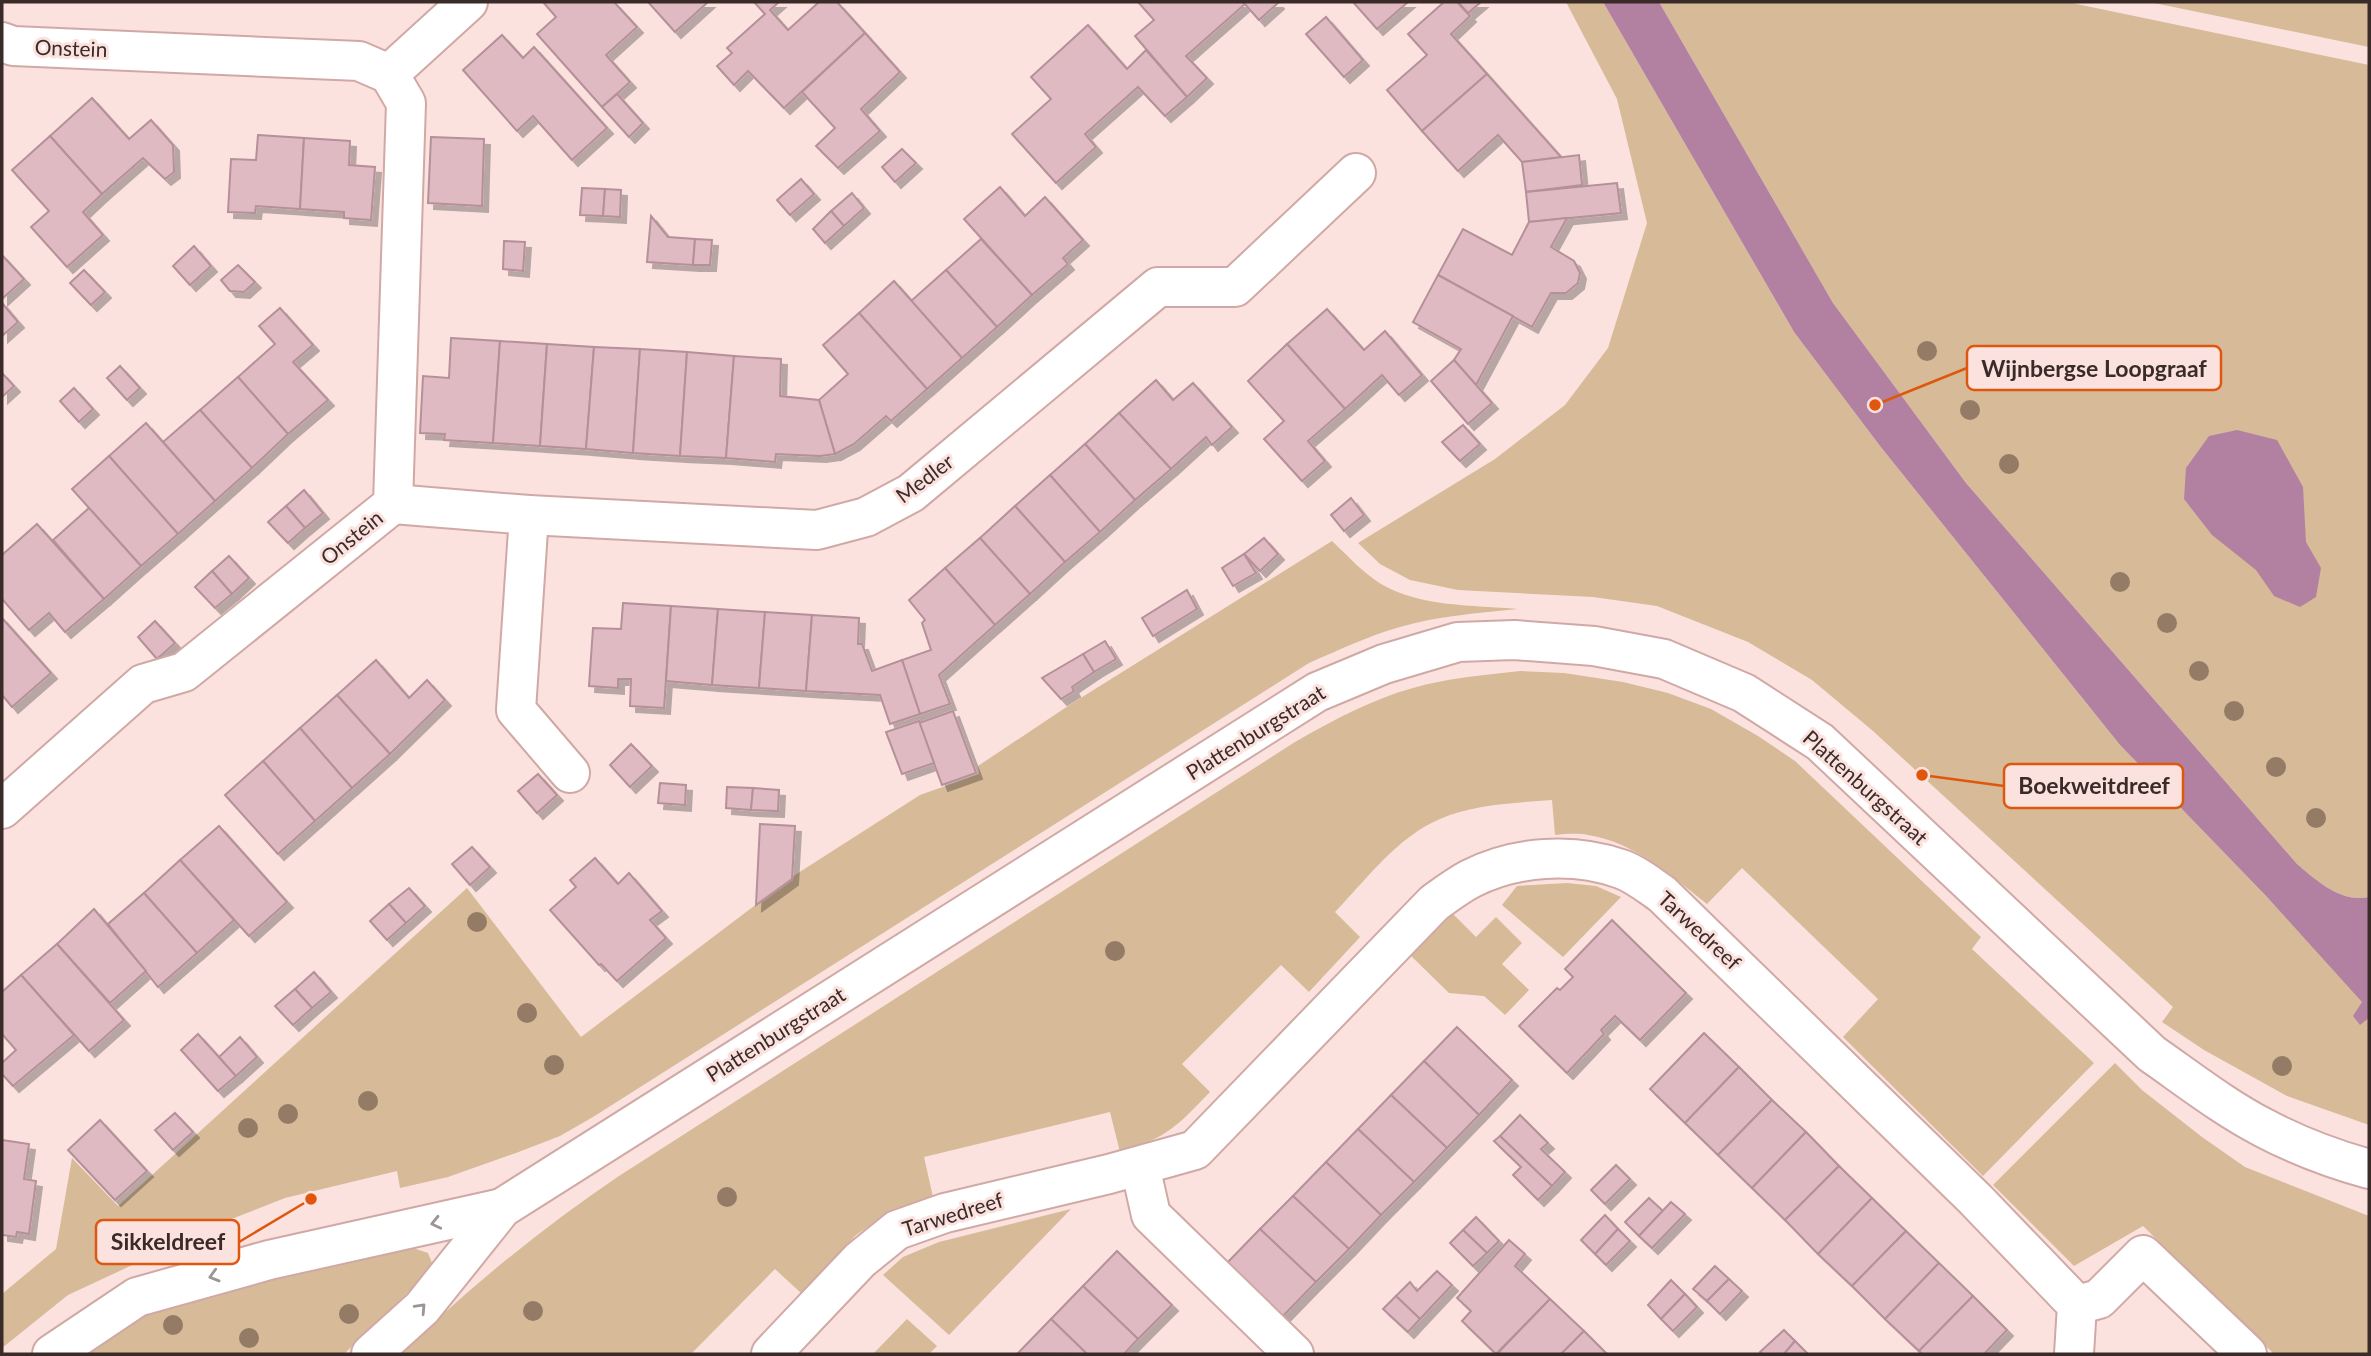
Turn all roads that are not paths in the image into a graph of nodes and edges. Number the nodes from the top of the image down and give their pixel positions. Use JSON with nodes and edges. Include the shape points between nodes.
{"nodes":[{"id":1,"x":468,"y":2,"type":"edge"},
{"id":2,"x":2,"y":42,"type":"edge"},
{"id":3,"x":390,"y":74,"type":"junction"},
{"id":4,"x":1356,"y":173,"type":"dead end"},
{"id":5,"x":393,"y":504,"type":"junction"},
{"id":6,"x":529,"y":515,"type":"junction"},
{"id":7,"x":570,"y":773,"type":"dead end"},
{"id":8,"x":2,"y":809,"type":"edge"},
{"id":9,"x":1140,"y":1166,"type":"junction"},
{"id":10,"x":2369,"y":1169,"type":"edge"},
{"id":11,"x":502,"y":1208,"type":"junction"},
{"id":12,"x":2077,"y":1305,"type":"junction"},
{"id":13,"x":52,"y":1354,"type":"edge"},
{"id":14,"x":371,"y":1354,"type":"edge"},
{"id":15,"x":771,"y":1354,"type":"edge"},
{"id":16,"x":1294,"y":1354,"type":"edge"},
{"id":17,"x":2074,"y":1354,"type":"edge"},
{"id":18,"x":2247,"y":1354,"type":"edge"}],
"edges":[{"from":1,"to":3,"type":"street"},
{"from":2,"to":3,"type":"street","name":"Onstein","via":[[359,61]]},
{"from":3,"to":5,"type":"street","name":"Onstein","via":[[406,103]]},
{"from":4,"to":6,"type":"street","name":"Medler","via":[[1235,287],[1158,287],[911,493],[866,517],[817,530]]},
{"from":5,"to":6,"type":"street","name":"Medler"},
{"from":5,"to":8,"type":"street","name":"Onstein","via":[[184,672],[143,684]]},
{"from":6,"to":7,"type":"street","via":[[516,710]]},
{"from":9,"to":12,"type":"street","name":"Tarwedreef","via":[[1195,1150],[1434,903],[1470,879],[1503,866],[1539,859],[1582,860],[1623,869],[1662,894],[1975,1199]]},
{"from":9,"to":15,"type":"street","name":"Tarwedreef","via":[[945,1213],[897,1230],[860,1260]]},
{"from":9,"to":16,"type":"street","via":[[1151,1215]]},
{"from":10,"to":11,"type":"street","name":"Plattenburgstraat","via":[[2333,1159],[2263,1128],[2152,1054],[1820,743],[1744,693],[1664,659],[1594,646],[1514,640],[1458,642],[1384,664],[1317,692]]},
{"from":11,"to":13,"type":"street","name":"Plattenburgstraat","one_way":true,"via":[[269,1260],[137,1297]]},
{"from":14,"to":11,"type":"street","name":"Plattenburgstraat","one_way":true,"via":[[422,1308]]},
{"from":12,"to":17,"type":"street"},
{"from":12,"to":18,"type":"street","via":[[2099,1299],[2144,1255]]}]}
